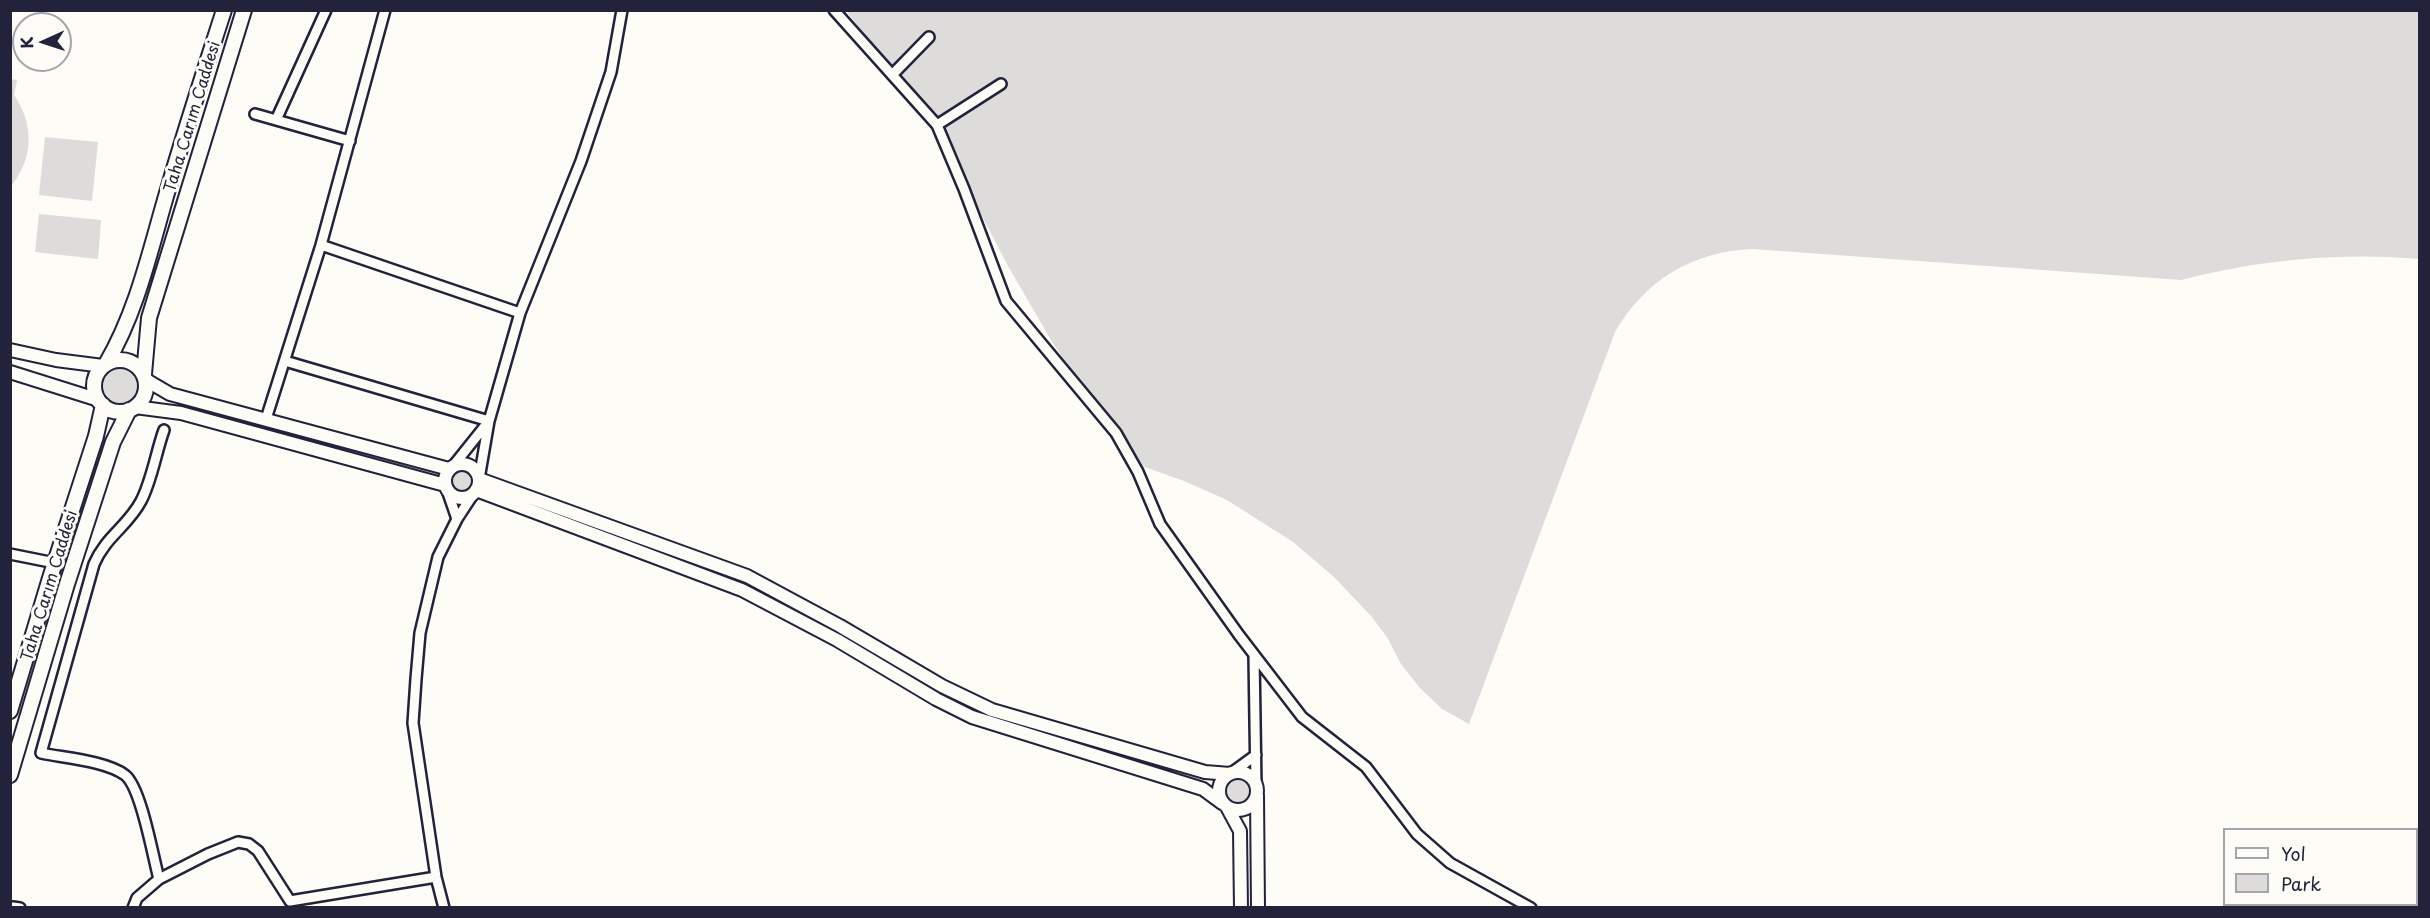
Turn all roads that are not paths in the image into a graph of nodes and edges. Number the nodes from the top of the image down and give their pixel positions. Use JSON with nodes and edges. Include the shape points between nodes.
{"nodes":[{"id":1,"x":224,"y":10,"type":"edge"},
{"id":2,"x":244,"y":10,"type":"edge"},
{"id":3,"x":326,"y":10,"type":"edge"},
{"id":4,"x":385,"y":10,"type":"edge"},
{"id":5,"x":622,"y":10,"type":"edge"},
{"id":6,"x":834,"y":10,"type":"edge"},
{"id":7,"x":929,"y":37,"type":"dead end"},
{"id":8,"x":892,"y":75,"type":"junction"},
{"id":9,"x":1001,"y":84,"type":"dead end"},
{"id":10,"x":255,"y":114,"type":"dead end"},
{"id":11,"x":276,"y":120,"type":"junction"},
{"id":12,"x":937,"y":125,"type":"junction"},
{"id":13,"x":350,"y":141,"type":"junction"},
{"id":14,"x":321,"y":245,"type":"junction"},
{"id":15,"x":520,"y":313,"type":"junction"},
{"id":16,"x":10,"y":350,"type":"edge"},
{"id":17,"x":285,"y":361,"type":"junction"},
{"id":18,"x":105,"y":365,"type":"junction"},
{"id":19,"x":10,"y":372,"type":"edge"},
{"id":20,"x":145,"y":377,"type":"junction"},
{"id":21,"x":101,"y":402,"type":"junction"},
{"id":22,"x":132,"y":409,"type":"junction"},
{"id":23,"x":266,"y":419,"type":"junction"},
{"id":24,"x":489,"y":421,"type":"junction"},
{"id":25,"x":164,"y":430,"type":"dead end"},
{"id":26,"x":451,"y":467,"type":"junction"},
{"id":27,"x":478,"y":485,"type":"junction"},
{"id":28,"x":446,"y":488,"type":"junction"},
{"id":29,"x":457,"y":519,"type":"junction"},
{"id":30,"x":10,"y":554,"type":"edge"},
{"id":31,"x":55,"y":563,"type":"junction"},
{"id":32,"x":1254,"y":655,"type":"junction"},
{"id":33,"x":10,"y":711,"type":"edge"},
{"id":34,"x":1256,"y":755,"type":"junction"},
{"id":35,"x":1230,"y":774,"type":"junction"},
{"id":36,"x":10,"y":775,"type":"edge"},
{"id":37,"x":1256,"y":790,"type":"junction"},
{"id":38,"x":1225,"y":805,"type":"junction"},
{"id":39,"x":436,"y":877,"type":"junction"},
{"id":40,"x":159,"y":879,"type":"junction"},
{"id":41,"x":288,"y":904,"type":"edge"},
{"id":42,"x":13,"y":907,"type":"edge"},
{"id":43,"x":20,"y":908,"type":"edge"},
{"id":44,"x":133,"y":908,"type":"edge"},
{"id":45,"x":444,"y":908,"type":"edge"},
{"id":46,"x":1240,"y":908,"type":"edge"},
{"id":47,"x":1258,"y":908,"type":"edge"},
{"id":48,"x":1531,"y":908,"type":"edge"}],
"edges":[{"from":1,"to":18,"type":"main road","name":"Taha Carım Caddesi","via":[[147,264],[120,340]]},
{"from":2,"to":20,"type":"main road","name":"Taha Carım Caddesi","via":[[148,318]]},
{"from":3,"to":11,"type":"street"},
{"from":4,"to":13,"type":"street"},
{"from":5,"to":15,"type":"street","via":[[611,72],[581,161]]},
{"from":6,"to":8,"type":"street"},
{"from":7,"to":8,"type":"street"},
{"from":8,"to":12,"type":"street"},
{"from":9,"to":12,"type":"street"},
{"from":10,"to":11,"type":"street"},
{"from":11,"to":13,"type":"street"},
{"from":12,"to":32,"type":"street","via":[[1006,302],[1116,433],[1160,524]]},
{"from":13,"to":14,"type":"street"},
{"from":14,"to":15,"type":"street"},
{"from":14,"to":17,"type":"street"},
{"from":15,"to":24,"type":"street"},
{"from":16,"to":18,"type":"street"},
{"from":17,"to":23,"type":"street"},
{"from":17,"to":24,"type":"street"},
{"from":18,"to":20,"type":"main road","via":[[118,359],[130,361]]},
{"from":18,"to":21,"type":"main road","via":[[97,373],[94,385]]},
{"from":19,"to":21,"type":"street"},
{"from":20,"to":22,"type":"main road","via":[[144,398]]},
{"from":20,"to":23,"type":"street","via":[[170,394]]},
{"from":21,"to":22,"type":"main road","via":[[117,412]]},
{"from":21,"to":31,"type":"main road","name":"Taha Carım Caddesi","via":[[96,436]]},
{"from":22,"to":28,"type":"street","via":[[181,413]]},
{"from":22,"to":36,"type":"main road","name":"Taha Carım Caddesi","via":[[109,453]]},
{"from":23,"to":26,"type":"street"},
{"from":24,"to":26,"type":"street"},
{"from":24,"to":27,"type":"street"},
{"from":25,"to":40,"type":"street","via":[[142,500],[101,549],[94,564],[41,753],[113,768],[126,776],[136,790]]},
{"from":26,"to":27,"type":"street","via":[[470,465]]},
{"from":26,"to":28,"type":"street","via":[[446,474]]},
{"from":27,"to":28,"type":"street","via":[[472,494],[462,498]]},
{"from":27,"to":29,"type":"street"},
{"from":27,"to":35,"type":"street","via":[[747,576],[992,710],[1205,772]]},
{"from":27,"to":38,"type":"street","via":[[742,590],[972,717],[1203,789]]},
{"from":28,"to":29,"type":"street"},
{"from":29,"to":39,"type":"street","via":[[438,557],[420,633],[413,723]]},
{"from":30,"to":31,"type":"street"},
{"from":31,"to":33,"type":"main road","name":"Taha Carım Caddesi"},
{"from":32,"to":34,"type":"street"},
{"from":32,"to":48,"type":"street","via":[[1302,717],[1366,767],[1418,834],[1450,863]]},
{"from":34,"to":35,"type":"street"},
{"from":34,"to":37,"type":"street"},
{"from":35,"to":37,"type":"street","via":[[1246,774],[1254,781]]},
{"from":35,"to":38,"type":"street","via":[[1219,786],[1219,797]]},
{"from":37,"to":38,"type":"street","via":[[1255,800],[1245,809]]},
{"from":37,"to":47,"type":"street"},
{"from":38,"to":46,"type":"street","via":[[1240,831]]},
{"from":39,"to":41,"type":"street"},
{"from":39,"to":45,"type":"street"},
{"from":40,"to":41,"type":"street","via":[[208,854],[244,842],[258,851]]},
{"from":40,"to":44,"type":"street","via":[[137,898]]},
{"from":42,"to":43,"type":"street"}]}
